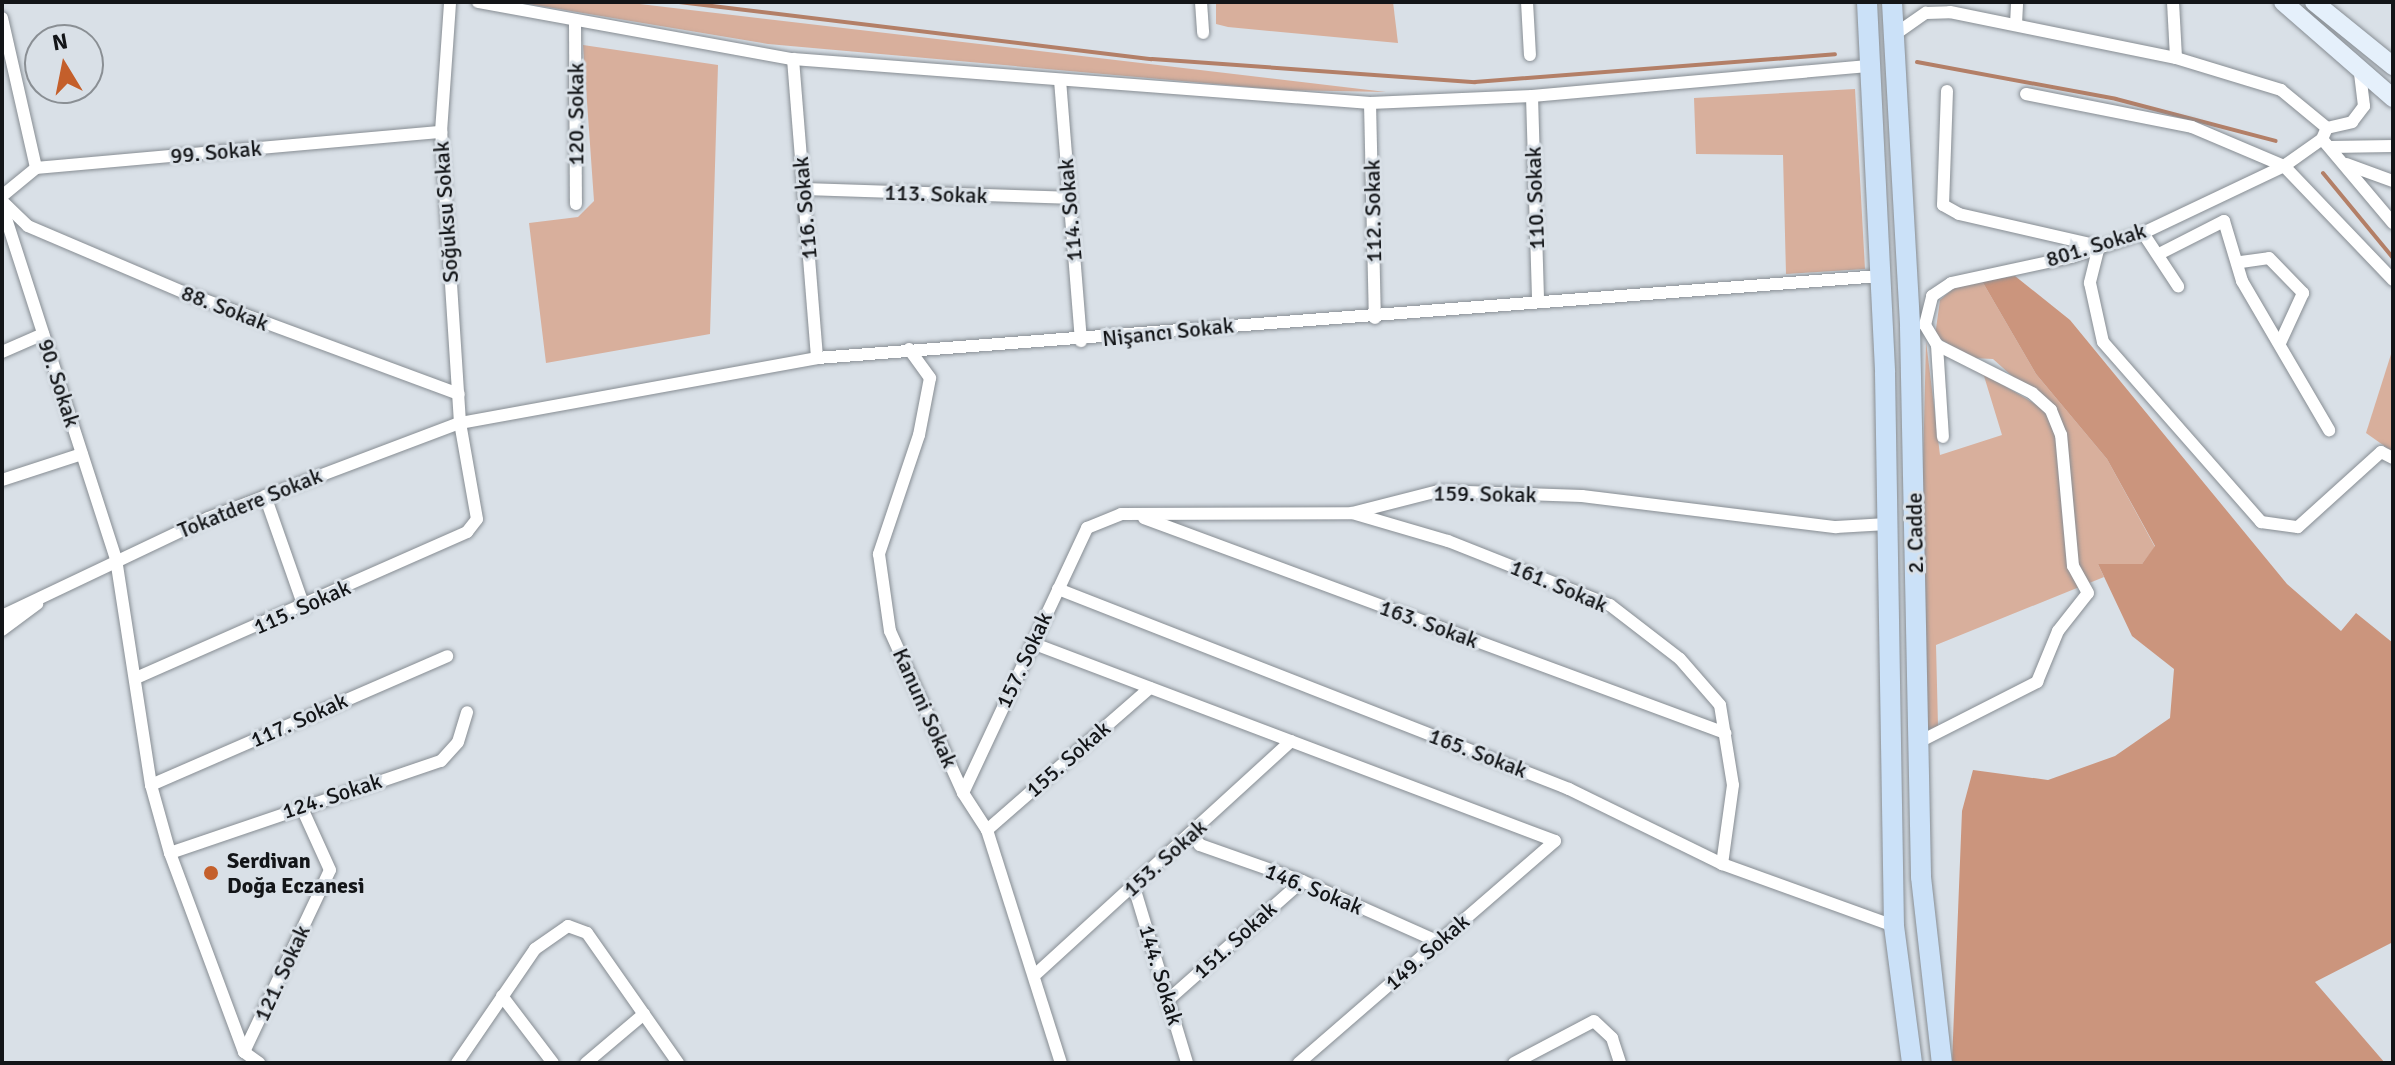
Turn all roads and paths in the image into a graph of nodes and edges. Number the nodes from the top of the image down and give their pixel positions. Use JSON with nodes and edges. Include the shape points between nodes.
{"nodes":[{"id":1,"x":450,"y":2,"type":"edge"},
{"id":2,"x":478,"y":2,"type":"edge"},
{"id":3,"x":1201,"y":2,"type":"edge"},
{"id":4,"x":1527,"y":2,"type":"edge"},
{"id":5,"x":1867,"y":2,"type":"edge"},
{"id":6,"x":1892,"y":2,"type":"edge"},
{"id":7,"x":2017,"y":2,"type":"edge"},
{"id":8,"x":2173,"y":2,"type":"edge"},
{"id":9,"x":2283,"y":2,"type":"edge"},
{"id":10,"x":2321,"y":4,"type":"edge"},
{"id":11,"x":2,"y":18,"type":"edge"},
{"id":12,"x":575,"y":23,"type":"junction"},
{"id":13,"x":2016,"y":24,"type":"junction"},
{"id":14,"x":1203,"y":33,"type":"dead end"},
{"id":15,"x":1894,"y":35,"type":"junction"},
{"id":16,"x":1530,"y":55,"type":"dead end"},
{"id":17,"x":2176,"y":58,"type":"junction"},
{"id":18,"x":793,"y":59,"type":"junction"},
{"id":19,"x":1871,"y":66,"type":"junction"},
{"id":20,"x":2393,"y":66,"type":"edge"},
{"id":21,"x":2359,"y":67,"type":"junction"},
{"id":22,"x":1060,"y":80,"type":"junction"},
{"id":23,"x":1947,"y":91,"type":"dead end"},
{"id":24,"x":2026,"y":94,"type":"dead end"},
{"id":25,"x":1532,"y":96,"type":"junction"},
{"id":26,"x":2393,"y":98,"type":"edge"},
{"id":27,"x":1370,"y":103,"type":"junction"},
{"id":28,"x":441,"y":132,"type":"junction"},
{"id":29,"x":2326,"y":138,"type":"junction"},
{"id":30,"x":2393,"y":146,"type":"edge"},
{"id":31,"x":2343,"y":162,"type":"junction"},
{"id":32,"x":2284,"y":166,"type":"junction"},
{"id":33,"x":36,"y":168,"type":"junction"},
{"id":34,"x":2393,"y":181,"type":"edge"},
{"id":35,"x":803,"y":189,"type":"junction"},
{"id":36,"x":1069,"y":198,"type":"junction"},
{"id":37,"x":2,"y":201,"type":"edge"},
{"id":38,"x":576,"y":204,"type":"dead end"},
{"id":39,"x":2393,"y":223,"type":"edge"},
{"id":40,"x":2143,"y":233,"type":"junction"},
{"id":41,"x":2099,"y":246,"type":"junction"},
{"id":42,"x":2159,"y":254,"type":"junction"},
{"id":43,"x":2241,"y":262,"type":"junction"},
{"id":44,"x":1881,"y":276,"type":"junction"},
{"id":45,"x":2393,"y":280,"type":"edge"},
{"id":46,"x":2178,"y":286,"type":"dead end"},
{"id":47,"x":1538,"y":299,"type":"junction"},
{"id":48,"x":1375,"y":318,"type":"junction"},
{"id":49,"x":1917,"y":326,"type":"junction"},
{"id":50,"x":43,"y":334,"type":"junction"},
{"id":51,"x":1081,"y":341,"type":"junction"},
{"id":52,"x":2280,"y":343,"type":"junction"},
{"id":53,"x":1937,"y":345,"type":"junction"},
{"id":54,"x":909,"y":349,"type":"junction"},
{"id":55,"x":2,"y":352,"type":"edge"},
{"id":56,"x":817,"y":358,"type":"junction"},
{"id":57,"x":459,"y":394,"type":"junction"},
{"id":58,"x":460,"y":423,"type":"junction"},
{"id":59,"x":2329,"y":430,"type":"dead end"},
{"id":60,"x":1943,"y":437,"type":"dead end"},
{"id":61,"x":82,"y":454,"type":"junction"},
{"id":62,"x":2387,"y":455,"type":"edge"},
{"id":63,"x":2,"y":480,"type":"edge"},
{"id":64,"x":265,"y":496,"type":"junction"},
{"id":65,"x":1352,"y":513,"type":"junction"},
{"id":66,"x":1133,"y":515,"type":"junction"},
{"id":67,"x":1887,"y":524,"type":"junction"},
{"id":68,"x":1087,"y":528,"type":"joint"},
{"id":69,"x":467,"y":532,"type":"joint"},
{"id":70,"x":116,"y":559,"type":"junction"},
{"id":71,"x":1058,"y":589,"type":"junction"},
{"id":72,"x":45,"y":597,"type":"junction"},
{"id":73,"x":304,"y":607,"type":"junction"},
{"id":74,"x":2,"y":616,"type":"edge"},
{"id":75,"x":2,"y":630,"type":"edge"},
{"id":76,"x":1032,"y":643,"type":"junction"},
{"id":77,"x":447,"y":656,"type":"dead end"},
{"id":78,"x":136,"y":678,"type":"junction"},
{"id":79,"x":1150,"y":688,"type":"junction"},
{"id":80,"x":467,"y":712,"type":"dead end"},
{"id":81,"x":1725,"y":733,"type":"junction"},
{"id":82,"x":1291,"y":741,"type":"junction"},
{"id":83,"x":1917,"y":743,"type":"junction"},
{"id":84,"x":151,"y":785,"type":"junction"},
{"id":85,"x":963,"y":793,"type":"junction"},
{"id":86,"x":301,"y":806,"type":"junction"},
{"id":87,"x":987,"y":830,"type":"junction"},
{"id":88,"x":1192,"y":835,"type":"junction"},
{"id":89,"x":170,"y":853,"type":"junction"},
{"id":90,"x":1722,"y":864,"type":"junction"},
{"id":91,"x":1302,"y":881,"type":"junction"},
{"id":92,"x":1134,"y":887,"type":"junction"},
{"id":93,"x":1894,"y":926,"type":"junction"},
{"id":94,"x":1439,"y":942,"type":"junction"},
{"id":95,"x":1037,"y":973,"type":"junction"},
{"id":96,"x":502,"y":996,"type":"junction"},
{"id":97,"x":1168,"y":1000,"type":"junction"},
{"id":98,"x":644,"y":1014,"type":"junction"},
{"id":99,"x":244,"y":1052,"type":"junction"},
{"id":100,"x":1532,"y":1058,"type":"edge"},
{"id":101,"x":259,"y":1063,"type":"edge"},
{"id":102,"x":457,"y":1063,"type":"edge"},
{"id":103,"x":553,"y":1063,"type":"edge"},
{"id":104,"x":586,"y":1063,"type":"edge"},
{"id":105,"x":678,"y":1063,"type":"edge"},
{"id":106,"x":1061,"y":1063,"type":"edge"},
{"id":107,"x":1187,"y":1063,"type":"edge"},
{"id":108,"x":1299,"y":1063,"type":"edge"},
{"id":109,"x":1514,"y":1063,"type":"edge"},
{"id":110,"x":1620,"y":1063,"type":"edge"},
{"id":111,"x":1912,"y":1063,"type":"edge"},
{"id":112,"x":1942,"y":1063,"type":"edge"}],
"edges":[{"from":1,"to":28,"type":"street","name":"Soğuksu Sokak"},
{"from":2,"to":12,"type":"street"},
{"from":3,"to":14,"type":"street"},
{"from":4,"to":16,"type":"street"},
{"from":5,"to":19,"type":"main road","name":"2. Cadde"},
{"from":6,"to":15,"type":"main road","name":"2. Cadde"},
{"from":7,"to":13,"type":"street"},
{"from":8,"to":17,"type":"street"},
{"from":9,"to":21,"type":"main road"},
{"from":10,"to":20,"type":"main road"},
{"from":11,"to":33,"type":"street"},
{"from":12,"to":18,"type":"street"},
{"from":12,"to":38,"type":"street","name":"120. Sokak"},
{"from":13,"to":15,"type":"street","via":[[1926,13]]},
{"from":13,"to":17,"type":"street"},
{"from":15,"to":49,"type":"main road","name":"2. Cadde"},
{"from":17,"to":29,"type":"street","via":[[2281,90]]},
{"from":18,"to":22,"type":"street"},
{"from":18,"to":35,"type":"street","name":"116. Sokak"},
{"from":19,"to":25,"type":"street"},
{"from":19,"to":44,"type":"main road","name":"2. Cadde"},
{"from":21,"to":26,"type":"main road"},
{"from":21,"to":29,"type":"street","name":"801. Sokak","via":[[2364,106],[2352,122]]},
{"from":22,"to":27,"type":"street"},
{"from":22,"to":36,"type":"street","name":"114. Sokak"},
{"from":23,"to":41,"type":"street","via":[[1943,205],[1959,214]]},
{"from":24,"to":32,"type":"street","via":[[2192,127]]},
{"from":25,"to":27,"type":"street"},
{"from":25,"to":47,"type":"street","name":"110. Sokak"},
{"from":27,"to":48,"type":"street","name":"112. Sokak"},
{"from":28,"to":33,"type":"street","name":"99. Sokak"},
{"from":28,"to":57,"type":"street","name":"Soğuksu Sokak"},
{"from":29,"to":30,"type":"street"},
{"from":29,"to":31,"type":"street"},
{"from":29,"to":32,"type":"street","name":"801. Sokak"},
{"from":31,"to":34,"type":"street"},
{"from":31,"to":39,"type":"street"},
{"from":32,"to":40,"type":"street","name":"801. Sokak"},
{"from":32,"to":45,"type":"street"},
{"from":33,"to":37,"type":"street"},
{"from":35,"to":36,"type":"street","name":"113. Sokak"},
{"from":35,"to":56,"type":"street","name":"116. Sokak"},
{"from":36,"to":51,"type":"street","name":"114. Sokak"},
{"from":37,"to":50,"type":"street","name":"90. Sokak"},
{"from":37,"to":57,"type":"street","name":"88. Sokak","via":[[28,226],[183,292]]},
{"from":40,"to":41,"type":"street","name":"801. Sokak"},
{"from":40,"to":42,"type":"street"},
{"from":41,"to":49,"type":"street","name":"801. Sokak","via":[[1951,283],[1932,296]]},
{"from":41,"to":62,"type":"street","via":[[2091,263],[2091,305],[2103,342],[2247,510],[2275,528],[2298,527]]},
{"from":42,"to":43,"type":"street","via":[[2224,221]]},
{"from":42,"to":46,"type":"street"},
{"from":43,"to":52,"type":"street","via":[[2242,281]]},
{"from":43,"to":52,"type":"street","via":[[2269,258],[2303,293]]},
{"from":44,"to":47,"type":"street","name":"Nişancı Sokak"},
{"from":44,"to":67,"type":"main road","name":"2. Cadde"},
{"from":47,"to":48,"type":"street","name":"Nişancı Sokak"},
{"from":48,"to":51,"type":"street","name":"Nişancı Sokak","via":[[1204,326]]},
{"from":49,"to":53,"type":"street"},
{"from":49,"to":83,"type":"main road","name":"2. Cadde"},
{"from":50,"to":55,"type":"street"},
{"from":50,"to":61,"type":"street","name":"90. Sokak"},
{"from":51,"to":54,"type":"street","name":"Nişancı Sokak"},
{"from":52,"to":59,"type":"street"},
{"from":53,"to":60,"type":"street"},
{"from":53,"to":83,"type":"street","via":[[2032,393],[2051,410],[2061,435],[2073,566],[2088,593],[2058,631],[2037,682]]},
{"from":54,"to":56,"type":"street","name":"Nişancı Sokak"},
{"from":54,"to":85,"type":"street","name":"Kanuni Sokak","via":[[930,378],[919,435],[879,554],[890,631]]},
{"from":56,"to":58,"type":"street","name":"Nişancı Sokak"},
{"from":57,"to":58,"type":"street","name":"Soğuksu Sokak"},
{"from":58,"to":64,"type":"street","name":"Tokatdere Sokak"},
{"from":58,"to":69,"type":"street","name":"Soğuksu Sokak","via":[[477,519]]},
{"from":61,"to":63,"type":"street"},
{"from":61,"to":70,"type":"street","name":"90. Sokak"},
{"from":64,"to":70,"type":"street","name":"Tokatdere Sokak"},
{"from":64,"to":73,"type":"street"},
{"from":65,"to":66,"type":"street","name":"159. Sokak"},
{"from":65,"to":67,"type":"street","name":"159. Sokak","via":[[1438,491],[1582,496],[1836,527]]},
{"from":65,"to":81,"type":"street","name":"161. Sokak","via":[[1448,541],[1610,605],[1680,659],[1720,705]]},
{"from":66,"to":68,"type":"street","name":"159. Sokak"},
{"from":66,"to":81,"type":"street","name":"163. Sokak"},
{"from":67,"to":93,"type":"main road","name":"2. Cadde"},
{"from":68,"to":71,"type":"street","name":"157. Sokak"},
{"from":69,"to":73,"type":"street","name":"115. Sokak"},
{"from":70,"to":72,"type":"street","name":"Tokatdere Sokak"},
{"from":70,"to":78,"type":"street","name":"90. Sokak"},
{"from":71,"to":76,"type":"street","name":"157. Sokak"},
{"from":71,"to":90,"type":"street","name":"165. Sokak","via":[[1569,789]]},
{"from":72,"to":74,"type":"street","name":"Tokatdere Sokak"},
{"from":72,"to":75,"type":"street","name":"Tokatdere Sokak"},
{"from":73,"to":78,"type":"street","name":"115. Sokak"},
{"from":76,"to":79,"type":"street"},
{"from":76,"to":85,"type":"street","name":"157. Sokak"},
{"from":77,"to":84,"type":"street","name":"117. Sokak"},
{"from":78,"to":84,"type":"street","name":"90. Sokak"},
{"from":79,"to":82,"type":"street"},
{"from":79,"to":87,"type":"street","name":"155. Sokak"},
{"from":80,"to":86,"type":"street","name":"124. Sokak","via":[[458,742],[441,761]]},
{"from":81,"to":90,"type":"street","name":"161. Sokak","via":[[1733,785]]},
{"from":82,"to":88,"type":"street","name":"153. Sokak"},
{"from":82,"to":94,"type":"street","name":"149. Sokak","via":[[1555,841]]},
{"from":83,"to":112,"type":"main road","name":"2. Cadde","via":[[1925,946]]},
{"from":84,"to":89,"type":"street","name":"90. Sokak"},
{"from":85,"to":87,"type":"street","name":"Kanuni Sokak"},
{"from":86,"to":89,"type":"street","name":"124. Sokak"},
{"from":86,"to":99,"type":"street","name":"121. Sokak","via":[[330,870]]},
{"from":87,"to":95,"type":"street","name":"Kanuni Sokak"},
{"from":88,"to":91,"type":"street","name":"146. Sokak","via":[[1200,845]]},
{"from":88,"to":92,"type":"street","name":"153. Sokak"},
{"from":89,"to":99,"type":"street","name":"90. Sokak"},
{"from":90,"to":93,"type":"street","name":"165. Sokak"},
{"from":91,"to":94,"type":"street","name":"146. Sokak"},
{"from":91,"to":97,"type":"street","name":"151. Sokak"},
{"from":92,"to":95,"type":"street","name":"153. Sokak"},
{"from":92,"to":97,"type":"street","name":"144. Sokak"},
{"from":93,"to":111,"type":"main road","name":"2. Cadde"},
{"from":94,"to":108,"type":"street","name":"149. Sokak"},
{"from":95,"to":106,"type":"street","name":"Kanuni Sokak"},
{"from":96,"to":98,"type":"street","via":[[535,949],[568,926],[587,933]]},
{"from":96,"to":102,"type":"street"},
{"from":96,"to":103,"type":"street"},
{"from":97,"to":107,"type":"street","name":"144. Sokak"},
{"from":98,"to":104,"type":"street"},
{"from":98,"to":105,"type":"street"},
{"from":99,"to":101,"type":"street"},
{"from":100,"to":109,"type":"street"},
{"from":100,"to":110,"type":"street","via":[[1594,1021],[1612,1038]]}]}
